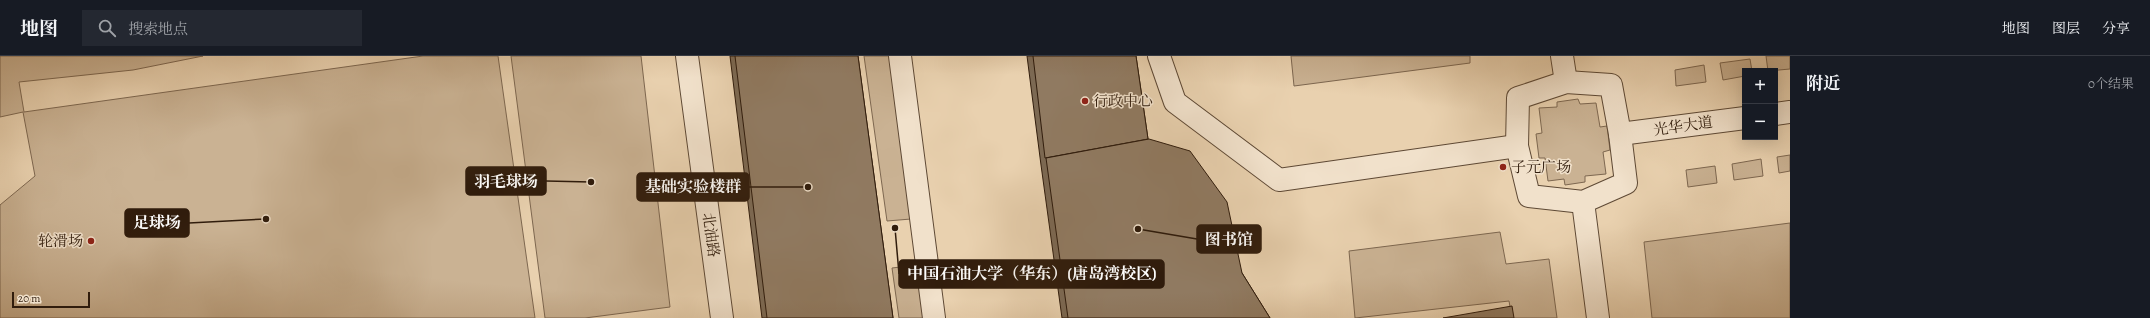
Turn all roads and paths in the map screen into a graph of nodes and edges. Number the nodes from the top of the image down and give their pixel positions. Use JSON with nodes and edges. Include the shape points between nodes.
{"nodes":[{"id":1,"x":687,"y":56,"type":"edge"},
{"id":2,"x":900,"y":56,"type":"edge"},
{"id":3,"x":1159,"y":56,"type":"edge"},
{"id":4,"x":1562,"y":56,"type":"edge"},
{"id":5,"x":1566,"y":82,"type":"junction"},
{"id":6,"x":1790,"y":112,"type":"edge"},
{"id":7,"x":1778,"y":114,"type":"edge"},
{"id":8,"x":1742,"y":118,"type":"edge"},
{"id":9,"x":1620,"y":134,"type":"junction"},
{"id":10,"x":1517,"y":146,"type":"junction"},
{"id":11,"x":1583,"y":202,"type":"junction"},
{"id":12,"x":722,"y":318,"type":"edge"},
{"id":13,"x":934,"y":318,"type":"edge"},
{"id":14,"x":1598,"y":318,"type":"edge"}],
"edges":[{"from":1,"to":12,"type":"street","name":"北油路"},
{"from":2,"to":13,"type":"street"},
{"from":3,"to":10,"type":"street","via":[[1175,102],[1279,180]]},
{"from":4,"to":5,"type":"street"},
{"from":5,"to":9,"type":"street","via":[[1611,86]]},
{"from":5,"to":10,"type":"street","via":[[1518,98]]},
{"from":6,"to":7,"type":"street"},
{"from":8,"to":9,"type":"street","name":"光华大道"},
{"from":9,"to":11,"type":"street","via":[[1626,183]]},
{"from":10,"to":11,"type":"street","via":[[1529,196]]},
{"from":11,"to":14,"type":"street"}]}
